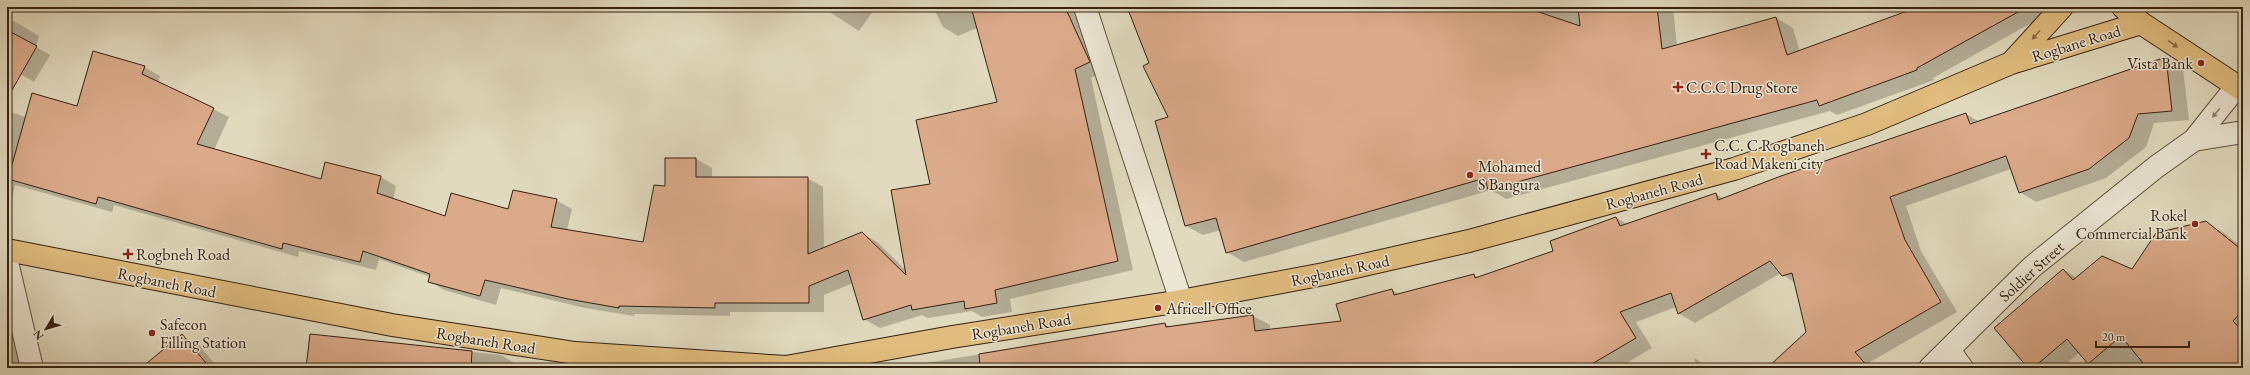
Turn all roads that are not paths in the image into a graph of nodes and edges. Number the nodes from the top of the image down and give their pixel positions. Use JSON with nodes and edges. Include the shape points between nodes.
{"nodes":[{"id":1,"x":1085,"y":7,"type":"edge"},
{"id":2,"x":2062,"y":7,"type":"edge"},
{"id":3,"x":2123,"y":7,"type":"edge"},
{"id":4,"x":2141,"y":23,"type":"junction"},
{"id":5,"x":2011,"y":63,"type":"junction"},
{"id":6,"x":2240,"y":88,"type":"edge"},
{"id":7,"x":2243,"y":132,"type":"edge"},
{"id":8,"x":2194,"y":140,"type":"junction"},
{"id":9,"x":7,"y":250,"type":"edge"},
{"id":10,"x":7,"y":262,"type":"edge"},
{"id":11,"x":1181,"y":301,"type":"junction"},
{"id":12,"x":1949,"y":350,"type":"junction"},
{"id":13,"x":32,"y":368,"type":"edge"},
{"id":14,"x":787,"y":368,"type":"edge"},
{"id":15,"x":1930,"y":368,"type":"edge"},
{"id":16,"x":1962,"y":368,"type":"edge"}],
"edges":[{"from":1,"to":11,"type":"street"},
{"from":2,"to":5,"type":"main road","name":"Rogbane Road","one_way":true},
{"from":3,"to":4,"type":"main road"},
{"from":4,"to":5,"type":"main road","name":"Rogbane Road"},
{"from":4,"to":6,"type":"main road","name":"Rogbane Road","one_way":true},
{"from":5,"to":11,"type":"main road","name":"Rogbaneh Road","via":[[1867,124],[1734,169],[1469,241],[1324,274]]},
{"from":6,"to":8,"type":"street","name":"Soldier Street","one_way":true},
{"from":7,"to":8,"type":"street","name":"Soldier Street"},
{"from":8,"to":12,"type":"street","name":"Soldier Street","via":[[2156,167],[2032,267]]},
{"from":9,"to":14,"type":"main road","name":"Rogbaneh Road","via":[[392,326],[576,353]]},
{"from":10,"to":13,"type":"street"},
{"from":11,"to":14,"type":"main road","name":"Rogbaneh Road","via":[[952,337]]},
{"from":12,"to":15,"type":"street","name":"Soldier Street"},
{"from":12,"to":16,"type":"street"}]}
